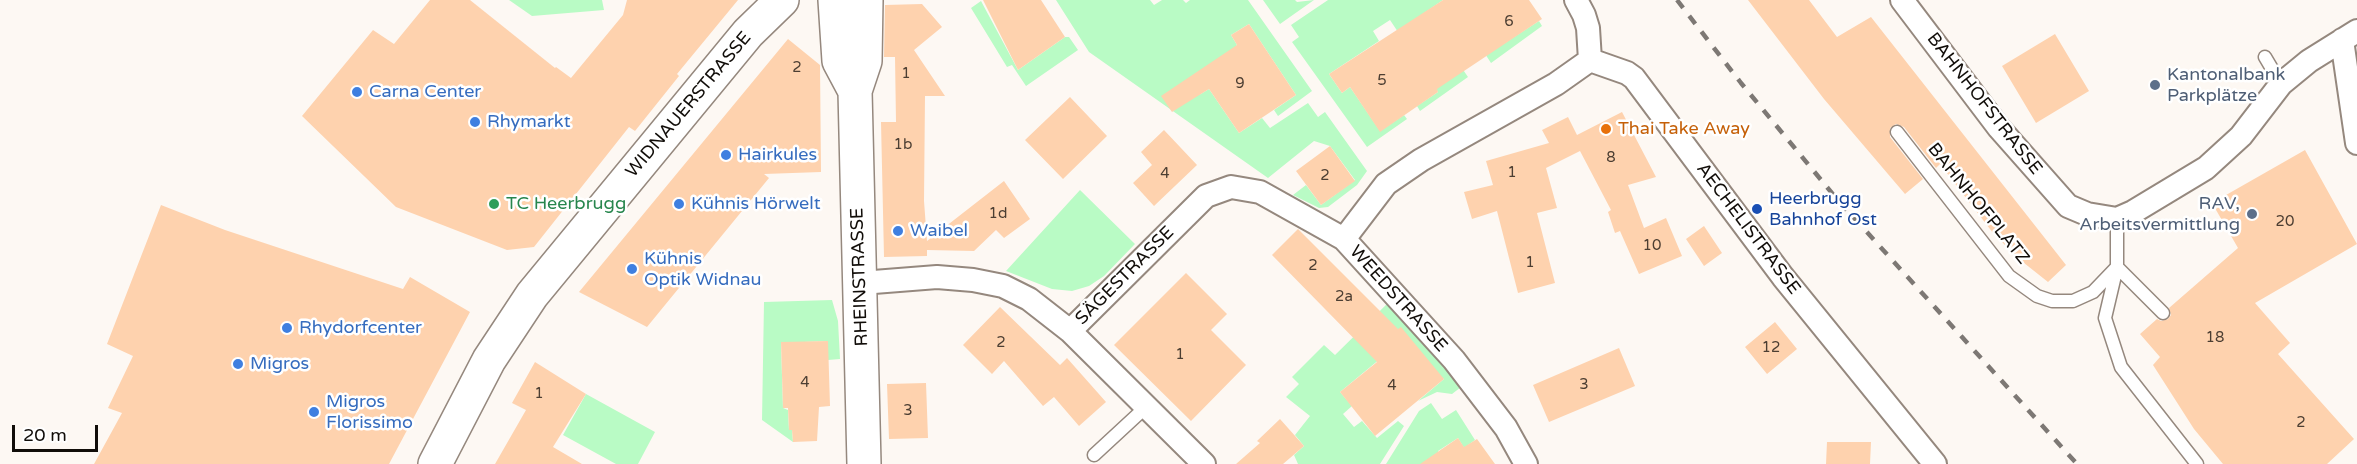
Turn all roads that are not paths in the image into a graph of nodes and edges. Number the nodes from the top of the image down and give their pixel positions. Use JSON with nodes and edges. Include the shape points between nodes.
{"nodes":[{"id":1,"x":780,"y":0,"type":"edge"},
{"id":2,"x":836,"y":0,"type":"edge"},
{"id":3,"x":866,"y":0,"type":"edge"},
{"id":4,"x":1576,"y":0,"type":"edge"},
{"id":5,"x":1902,"y":0,"type":"edge"},
{"id":6,"x":2350,"y":35,"type":"edge"},
{"id":7,"x":2265,"y":57,"type":"dead end"},
{"id":8,"x":1590,"y":60,"type":"junction"},
{"id":9,"x":2281,"y":84,"type":"junction"},
{"id":10,"x":855,"y":91,"type":"junction"},
{"id":11,"x":1897,"y":132,"type":"dead end"},
{"id":12,"x":2357,"y":143,"type":"edge"},
{"id":13,"x":2117,"y":219,"type":"junction"},
{"id":14,"x":1344,"y":239,"type":"junction"},
{"id":15,"x":2116,"y":267,"type":"junction"},
{"id":16,"x":861,"y":283,"type":"junction"},
{"id":17,"x":2163,"y":314,"type":"dead end"},
{"id":18,"x":1070,"y":331,"type":"junction"},
{"id":19,"x":1147,"y":406,"type":"junction"},
{"id":20,"x":1094,"y":455,"type":"dead end"},
{"id":21,"x":435,"y":464,"type":"edge"},
{"id":22,"x":864,"y":464,"type":"edge"},
{"id":23,"x":1204,"y":464,"type":"edge"},
{"id":24,"x":1526,"y":464,"type":"edge"},
{"id":25,"x":1935,"y":464,"type":"edge"},
{"id":26,"x":2197,"y":464,"type":"edge"}],
"edges":[{"from":1,"to":21,"type":"main road","name":"WIDNAUERSTRASSE","via":[[748,33],[532,296],[489,360]]},
{"from":2,"to":10,"type":"main road","name":"RHEINSTRASSE","via":[[839,61]]},
{"from":3,"to":10,"type":"main road","name":"RHEINSTRASSE","via":[[865,62]]},
{"from":4,"to":8,"type":"street","via":[[1588,28]]},
{"from":5,"to":13,"type":"street","name":"BAHNHOFSTRASSE","via":[[1999,128],[2068,206]]},
{"from":6,"to":9,"type":"street"},
{"from":6,"to":12,"type":"street"},
{"from":7,"to":9,"type":"lane"},
{"from":8,"to":14,"type":"street","name":"WEEDSTRASSE","via":[[1386,184]]},
{"from":8,"to":25,"type":"street","name":"AECHELISTRASSE","via":[[1634,78],[1783,277]]},
{"from":9,"to":13,"type":"street","via":[[2241,136],[2206,168]]},
{"from":10,"to":16,"type":"main road","name":"RHEINSTRASSE"},
{"from":11,"to":15,"type":"lane","name":"BAHNHOFPLATZ","via":[[2009,276],[2037,296],[2073,301],[2093,292]]},
{"from":13,"to":15,"type":"lane"},
{"from":14,"to":18,"type":"street","name":"SÄGESTRASSE","via":[[1260,192],[1231,187],[1206,196]]},
{"from":14,"to":24,"type":"street","name":"WEEDSTRASSE","via":[[1454,360],[1506,428]]},
{"from":15,"to":17,"type":"lane"},
{"from":15,"to":26,"type":"lane","via":[[2105,318],[2121,367]]},
{"from":16,"to":18,"type":"street","name":"SÄGESTRASSE","via":[[937,277],[1003,286],[1029,299]]},
{"from":16,"to":22,"type":"main road","name":"RHEINSTRASSE"},
{"from":18,"to":19,"type":"street"},
{"from":19,"to":20,"type":"lane"},
{"from":19,"to":23,"type":"street"}]}
